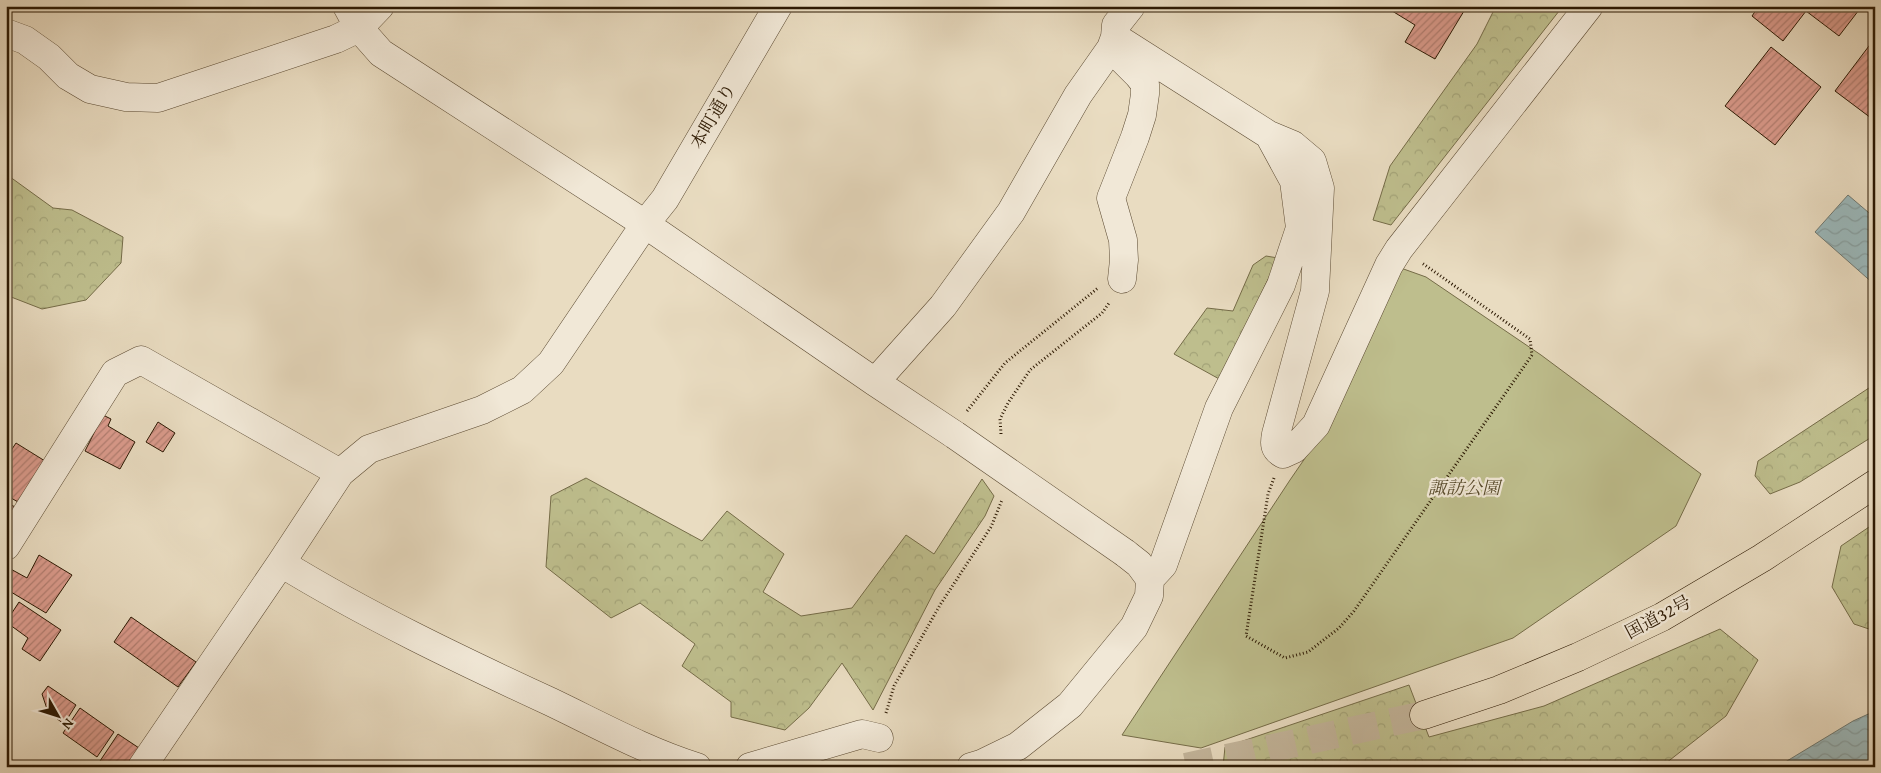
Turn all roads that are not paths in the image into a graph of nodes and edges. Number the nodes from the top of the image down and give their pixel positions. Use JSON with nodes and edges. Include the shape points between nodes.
{"nodes":[{"id":1,"x":380,"y":6,"type":"edge"},
{"id":2,"x":778,"y":6,"type":"edge"},
{"id":3,"x":1589,"y":6,"type":"edge"},
{"id":4,"x":353,"y":17,"type":"edge"},
{"id":5,"x":1118,"y":23,"type":"edge"},
{"id":6,"x":6,"y":33,"type":"edge"},
{"id":7,"x":1269,"y":135,"type":"junction"},
{"id":8,"x":645,"y":224,"type":"junction"},
{"id":9,"x":1123,"y":270,"type":"road end"},
{"id":10,"x":875,"y":382,"type":"junction"},
{"id":11,"x":340,"y":473,"type":"junction"},
{"id":12,"x":1875,"y":484,"type":"edge"},
{"id":13,"x":6,"y":546,"type":"edge"},
{"id":14,"x":281,"y":563,"type":"junction"},
{"id":15,"x":1150,"y":579,"type":"junction"},
{"id":16,"x":1424,"y":715,"type":"tunnel mouth"},
{"id":17,"x":880,"y":738,"type":"road end"},
{"id":18,"x":142,"y":767,"type":"edge"},
{"id":19,"x":697,"y":767,"type":"edge"},
{"id":20,"x":750,"y":767,"type":"edge"},
{"id":21,"x":970,"y":767,"type":"edge"}],
"edges":[{"from":1,"to":4,"type":"street"},
{"from":2,"to":8,"type":"street","name":"本町通り","via":[[665,199]]},
{"from":3,"to":7,"type":"street","via":[[1399,249],[1316,426],[1294,449],[1283,454],[1274,444],[1315,291],[1320,188],[1312,161],[1293,145]]},
{"from":4,"to":6,"type":"street","via":[[336,39],[158,98],[126,97],[90,89],[68,76],[25,40]]},
{"from":4,"to":8,"type":"street","via":[[381,53]]},
{"from":5,"to":7,"type":"street"},
{"from":5,"to":9,"type":"street","via":[[1144,84],[1145,94],[1142,115],[1111,198],[1123,240]]},
{"from":5,"to":10,"type":"street","via":[[1011,212],[943,306]]},
{"from":7,"to":15,"type":"street","via":[[1294,181],[1300,228],[1281,285],[1219,408],[1164,565]]},
{"from":8,"to":10,"type":"street"},
{"from":8,"to":11,"type":"street","name":"本町通り","via":[[550,362],[522,390],[482,410],[369,449]]},
{"from":10,"to":15,"type":"street","bridge":true,"via":[[1125,553]]},
{"from":11,"to":13,"type":"street","via":[[141,360],[115,373]]},
{"from":11,"to":14,"type":"street","name":"本町通り"},
{"from":12,"to":16,"type":"highway","name":"国道32号","via":[[1762,558],[1662,617],[1499,690]]},
{"from":14,"to":18,"type":"street","name":"本町通り"},
{"from":14,"to":19,"type":"street","via":[[332,594],[526,691],[666,757]]},
{"from":15,"to":21,"type":"street","via":[[1148,596],[1134,627],[1070,705],[1018,746]]},
{"from":17,"to":20,"type":"street","via":[[862,734]]}]}
